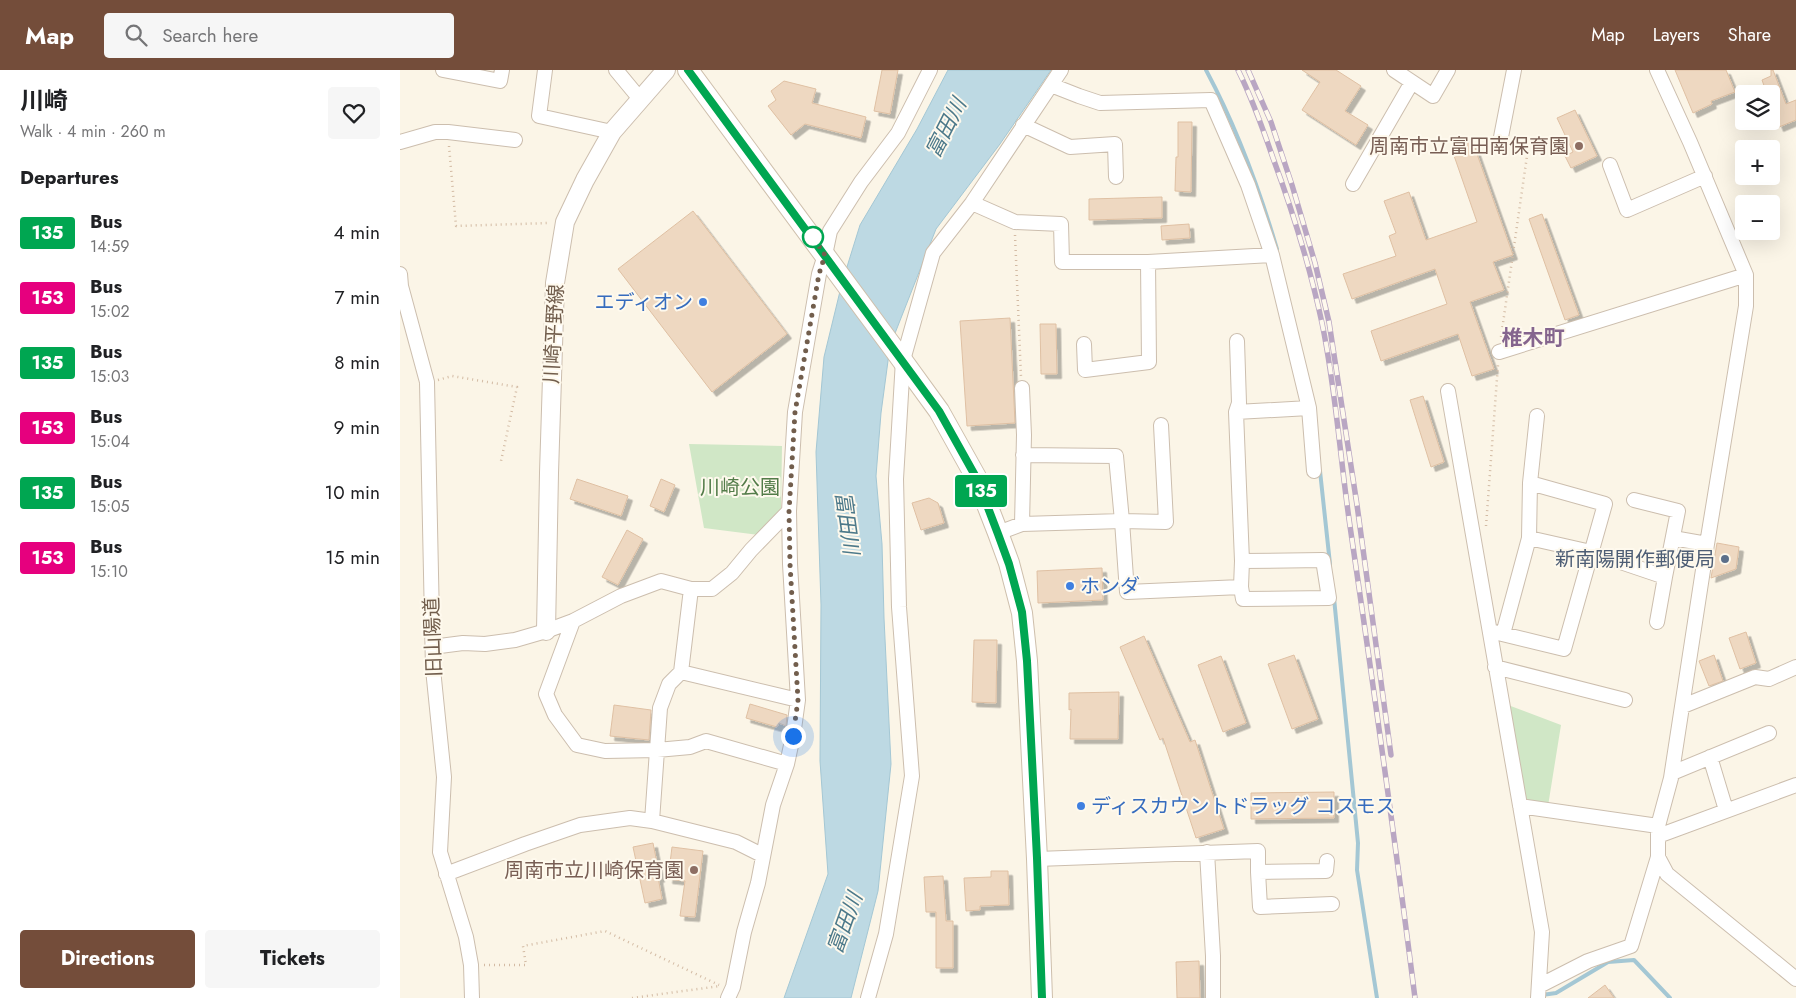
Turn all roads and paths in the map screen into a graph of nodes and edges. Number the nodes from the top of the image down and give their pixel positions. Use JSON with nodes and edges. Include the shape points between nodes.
{"nodes":[{"id":1,"x":443,"y":70,"type":"edge"},
{"id":2,"x":502,"y":70,"type":"edge"},
{"id":3,"x":545,"y":70,"type":"edge"},
{"id":4,"x":616,"y":70,"type":"edge"},
{"id":5,"x":666,"y":70,"type":"edge"},
{"id":6,"x":688,"y":70,"type":"edge"},
{"id":7,"x":930,"y":70,"type":"edge"},
{"id":8,"x":1061,"y":70,"type":"edge"},
{"id":9,"x":1394,"y":70,"type":"edge"},
{"id":10,"x":1448,"y":70,"type":"edge"},
{"id":11,"x":1514,"y":70,"type":"edge"},
{"id":12,"x":1657,"y":70,"type":"edge"},
{"id":13,"x":1412,"y":82,"type":"junction"},
{"id":14,"x":1052,"y":85,"type":"junction"},
{"id":15,"x":640,"y":99,"type":"junction"},
{"id":16,"x":1023,"y":126,"type":"junction"},
{"id":17,"x":448,"y":132,"type":"junction"},
{"id":18,"x":612,"y":132,"type":"junction"},
{"id":19,"x":1501,"y":137,"type":"dead end"},
{"id":20,"x":515,"y":140,"type":"dead end"},
{"id":21,"x":400,"y":142,"type":"edge"},
{"id":22,"x":1610,"y":165,"type":"dead end"},
{"id":23,"x":1705,"y":176,"type":"junction"},
{"id":24,"x":1116,"y":177,"type":"dead end"},
{"id":25,"x":1352,"y":184,"type":"dead end"},
{"id":26,"x":972,"y":203,"type":"junction"},
{"id":27,"x":565,"y":222,"type":"junction"},
{"id":28,"x":1015,"y":222,"type":"junction"},
{"id":29,"x":1272,"y":256,"type":"junction"},
{"id":30,"x":829,"y":260,"type":"junction"},
{"id":31,"x":1148,"y":262,"type":"junction"},
{"id":32,"x":400,"y":274,"type":"edge"},
{"id":33,"x":1746,"y":275,"type":"junction"},
{"id":34,"x":1237,"y":341,"type":"dead end"},
{"id":35,"x":1084,"y":344,"type":"dead end"},
{"id":36,"x":1499,"y":352,"type":"dead end"},
{"id":37,"x":899,"y":354,"type":"junction"},
{"id":38,"x":427,"y":382,"type":"junction"},
{"id":39,"x":1022,"y":388,"type":"joint"},
{"id":40,"x":1448,"y":391,"type":"dead end"},
{"id":41,"x":1309,"y":408,"type":"junction"},
{"id":42,"x":1236,"y":412,"type":"junction"},
{"id":43,"x":1537,"y":416,"type":"dead end"},
{"id":44,"x":1161,"y":425,"type":"dead end"},
{"id":45,"x":1023,"y":455,"type":"junction"},
{"id":46,"x":501,"y":460,"type":"dead end"},
{"id":47,"x":1314,"y":471,"type":"dead end"},
{"id":48,"x":1530,"y":483,"type":"junction"},
{"id":49,"x":1634,"y":500,"type":"dead end"},
{"id":50,"x":789,"y":512,"type":"junction"},
{"id":51,"x":1122,"y":522,"type":"junction"},
{"id":52,"x":1022,"y":524,"type":"junction"},
{"id":53,"x":998,"y":534,"type":"junction"},
{"id":54,"x":1530,"y":538,"type":"junction"},
{"id":55,"x":1673,"y":538,"type":"junction"},
{"id":56,"x":1707,"y":544,"type":"junction"},
{"id":57,"x":1590,"y":552,"type":"junction"},
{"id":58,"x":1242,"y":561,"type":"junction"},
{"id":59,"x":1665,"y":577,"type":"junction"},
{"id":60,"x":1241,"y":587,"type":"junction"},
{"id":61,"x":691,"y":589,"type":"junction"},
{"id":62,"x":573,"y":621,"type":"junction"},
{"id":63,"x":1657,"y":622,"type":"dead end"},
{"id":64,"x":1489,"y":630,"type":"junction"},
{"id":65,"x":546,"y":631,"type":"junction"},
{"id":66,"x":1502,"y":634,"type":"junction"},
{"id":67,"x":432,"y":648,"type":"junction"},
{"id":68,"x":1495,"y":667,"type":"junction"},
{"id":69,"x":1796,"y":667,"type":"edge"},
{"id":70,"x":681,"y":672,"type":"junction"},
{"id":71,"x":798,"y":700,"type":"junction"},
{"id":72,"x":1625,"y":700,"type":"dead end"},
{"id":73,"x":1682,"y":706,"type":"junction"},
{"id":74,"x":1769,"y":733,"type":"dead end"},
{"id":75,"x":657,"y":750,"type":"junction"},
{"id":76,"x":1710,"y":758,"type":"junction"},
{"id":77,"x":787,"y":764,"type":"junction"},
{"id":78,"x":1672,"y":774,"type":"junction"},
{"id":79,"x":1796,"y":785,"type":"edge"},
{"id":80,"x":1520,"y":806,"type":"junction"},
{"id":81,"x":1726,"y":810,"type":"junction"},
{"id":82,"x":652,"y":821,"type":"junction"},
{"id":83,"x":1658,"y":831,"type":"junction"},
{"id":84,"x":1207,"y":852,"type":"junction"},
{"id":85,"x":762,"y":855,"type":"junction"},
{"id":86,"x":1037,"y":858,"type":"junction"},
{"id":87,"x":1658,"y":858,"type":"junction"},
{"id":88,"x":1327,"y":862,"type":"dead end"},
{"id":89,"x":1258,"y":872,"type":"junction"},
{"id":90,"x":446,"y":874,"type":"junction"},
{"id":91,"x":1332,"y":904,"type":"dead end"},
{"id":92,"x":471,"y":965,"type":"junction"},
{"id":93,"x":1796,"y":979,"type":"edge"},
{"id":94,"x":1539,"y":992,"type":"edge"},
{"id":95,"x":472,"y":998,"type":"edge"},
{"id":96,"x":632,"y":998,"type":"edge"},
{"id":97,"x":728,"y":998,"type":"edge"},
{"id":98,"x":868,"y":998,"type":"edge"},
{"id":99,"x":1042,"y":998,"type":"edge"},
{"id":100,"x":1213,"y":998,"type":"edge"}],
"edges":[{"from":1,"to":2,"type":"street","via":[[500,81]]},
{"from":3,"to":18,"type":"street","via":[[539,116]]},
{"from":4,"to":15,"type":"street"},
{"from":5,"to":15,"type":"street","name":"川崎平野線"},
{"from":6,"to":30,"type":"main road"},
{"from":7,"to":30,"type":"street","via":[[898,133],[830,231]]},
{"from":8,"to":14,"type":"street"},
{"from":9,"to":13,"type":"street"},
{"from":10,"to":13,"type":"street","via":[[1433,96]]},
{"from":11,"to":19,"type":"street"},
{"from":12,"to":23,"type":"street"},
{"from":13,"to":25,"type":"street"},
{"from":14,"to":16,"type":"street"},
{"from":14,"to":29,"type":"street","via":[[1100,103],[1212,100],[1248,185]]},
{"from":15,"to":18,"type":"street","name":"川崎平野線"},
{"from":16,"to":24,"type":"street","via":[[1070,147],[1114,144]]},
{"from":16,"to":26,"type":"street"},
{"from":17,"to":20,"type":"street"},
{"from":17,"to":21,"type":"street","via":[[435,132]]},
{"from":17,"to":27,"type":"path","via":[[456,226]]},
{"from":18,"to":27,"type":"street","name":"川崎平野線"},
{"from":22,"to":23,"type":"street","via":[[1627,210]]},
{"from":23,"to":33,"type":"street"},
{"from":26,"to":28,"type":"street"},
{"from":26,"to":37,"type":"street","via":[[933,253]]},
{"from":27,"to":65,"type":"street","name":"川崎平野線","via":[[555,283]]},
{"from":28,"to":31,"type":"street","via":[[1061,224],[1062,262]]},
{"from":28,"to":39,"type":"path"},
{"from":29,"to":31,"type":"street"},
{"from":29,"to":41,"type":"street"},
{"from":30,"to":37,"type":"main road"},
{"from":30,"to":50,"type":"street","via":[[819,274],[795,412]]},
{"from":31,"to":35,"type":"street","via":[[1149,362],[1085,370]]},
{"from":32,"to":38,"type":"street","name":"旧山陽道"},
{"from":33,"to":36,"type":"street"},
{"from":33,"to":56,"type":"street","via":[[1746,306]]},
{"from":34,"to":42,"type":"street"},
{"from":37,"to":53,"type":"main road","via":[[960,446],[977,479]]},
{"from":37,"to":98,"type":"street","via":[[896,479],[899,607],[912,776],[886,934]]},
{"from":38,"to":46,"type":"path","via":[[452,376],[517,387]]},
{"from":38,"to":67,"type":"street","name":"旧山陽道"},
{"from":39,"to":45,"type":"street"},
{"from":40,"to":64,"type":"street"},
{"from":41,"to":42,"type":"street"},
{"from":41,"to":47,"type":"street"},
{"from":42,"to":58,"type":"street"},
{"from":43,"to":48,"type":"street"},
{"from":44,"to":51,"type":"street","via":[[1166,522]]},
{"from":45,"to":51,"type":"street","via":[[1116,456]]},
{"from":45,"to":52,"type":"street"},
{"from":48,"to":54,"type":"street"},
{"from":48,"to":57,"type":"street","via":[[1605,504]]},
{"from":49,"to":55,"type":"street","via":[[1678,511]]},
{"from":50,"to":61,"type":"street","via":[[732,573],[712,589]]},
{"from":50,"to":71,"type":"street"},
{"from":51,"to":52,"type":"street"},
{"from":51,"to":60,"type":"street","via":[[1127,592]]},
{"from":52,"to":53,"type":"street"},
{"from":53,"to":86,"type":"main road","via":[[1022,612]]},
{"from":54,"to":57,"type":"street"},
{"from":54,"to":66,"type":"street"},
{"from":55,"to":56,"type":"street"},
{"from":55,"to":59,"type":"street"},
{"from":56,"to":73,"type":"street"},
{"from":57,"to":59,"type":"street"},
{"from":57,"to":66,"type":"street","via":[[1564,649]]},
{"from":58,"to":60,"type":"street"},
{"from":58,"to":60,"type":"street","via":[[1323,560],[1329,598],[1243,599]]},
{"from":59,"to":63,"type":"street"},
{"from":61,"to":62,"type":"street","via":[[661,581],[621,596]]},
{"from":61,"to":70,"type":"street"},
{"from":62,"to":65,"type":"street"},
{"from":62,"to":75,"type":"street","via":[[546,694],[555,715],[577,745],[605,751]]},
{"from":64,"to":66,"type":"street"},
{"from":64,"to":68,"type":"street"},
{"from":65,"to":67,"type":"street","via":[[514,640]]},
{"from":67,"to":90,"type":"street","name":"旧山陽道","via":[[444,777],[440,852]]},
{"from":68,"to":72,"type":"street"},
{"from":68,"to":80,"type":"street"},
{"from":69,"to":73,"type":"street","via":[[1769,679],[1755,677]]},
{"from":70,"to":71,"type":"street"},
{"from":70,"to":75,"type":"street","via":[[670,684],[660,708]]},
{"from":71,"to":77,"type":"street"},
{"from":73,"to":78,"type":"street"},
{"from":74,"to":76,"type":"street"},
{"from":75,"to":77,"type":"street","via":[[690,747],[706,741]]},
{"from":75,"to":82,"type":"street"},
{"from":76,"to":78,"type":"street"},
{"from":76,"to":81,"type":"street"},
{"from":77,"to":85,"type":"street","via":[[773,805]]},
{"from":78,"to":83,"type":"street"},
{"from":79,"to":81,"type":"street"},
{"from":80,"to":83,"type":"street"},
{"from":80,"to":94,"type":"street","via":[[1542,932]]},
{"from":81,"to":83,"type":"street"},
{"from":82,"to":85,"type":"street","via":[[736,842]]},
{"from":82,"to":90,"type":"street","via":[[630,818],[580,825]]},
{"from":83,"to":87,"type":"street"},
{"from":84,"to":86,"type":"street"},
{"from":84,"to":89,"type":"street","via":[[1258,851]]},
{"from":84,"to":100,"type":"street"},
{"from":85,"to":97,"type":"street","via":[[758,883]]},
{"from":86,"to":99,"type":"main road"},
{"from":87,"to":93,"type":"street","via":[[1667,874]]},
{"from":87,"to":94,"type":"street","via":[[1631,946],[1588,961]]},
{"from":88,"to":89,"type":"street","via":[[1326,870]]},
{"from":89,"to":91,"type":"street","via":[[1260,908]]},
{"from":90,"to":92,"type":"street","name":"旧山陽道","via":[[466,937]]},
{"from":92,"to":95,"type":"street","name":"旧山陽道"},
{"from":92,"to":96,"type":"path","via":[[526,965],[523,946],[605,931],[721,985]]}]}
